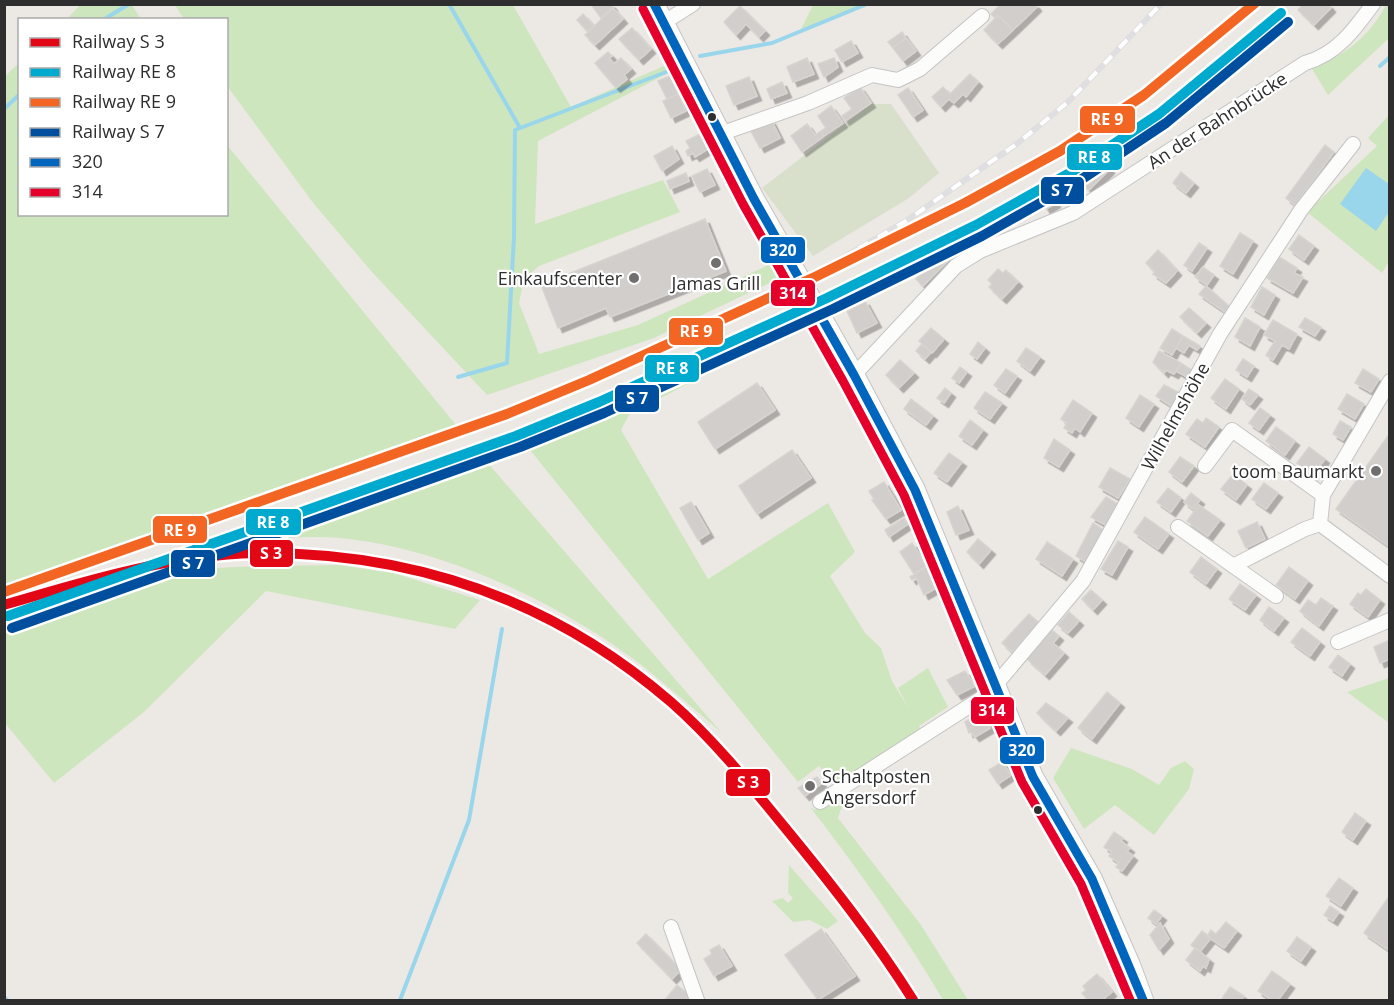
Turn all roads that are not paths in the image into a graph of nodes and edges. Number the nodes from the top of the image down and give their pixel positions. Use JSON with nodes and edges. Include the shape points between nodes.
{"nodes":[{"id":1,"x":654,"y":4,"type":"edge"},
{"id":2,"x":693,"y":4,"type":"edge"},
{"id":3,"x":1373,"y":4,"type":"edge"},
{"id":4,"x":982,"y":16,"type":"dead end"},
{"id":5,"x":663,"y":23,"type":"junction"},
{"id":6,"x":720,"y":134,"type":"junction"},
{"id":7,"x":1353,"y":144,"type":"dead end"},
{"id":8,"x":854,"y":375,"type":"junction"},
{"id":9,"x":1389,"y":381,"type":"edge"},
{"id":10,"x":1205,"y":466,"type":"dead end"},
{"id":11,"x":1323,"y":495,"type":"junction"},
{"id":12,"x":1320,"y":524,"type":"junction"},
{"id":13,"x":1178,"y":527,"type":"dead end"},
{"id":14,"x":1233,"y":566,"type":"junction"},
{"id":15,"x":1389,"y":576,"type":"edge"},
{"id":16,"x":1276,"y":596,"type":"dead end"},
{"id":17,"x":1389,"y":620,"type":"edge"},
{"id":18,"x":1338,"y":642,"type":"dead end"},
{"id":19,"x":994,"y":685,"type":"junction"},
{"id":20,"x":820,"y":802,"type":"dead end"},
{"id":21,"x":670,"y":927,"type":"dead end"},
{"id":22,"x":697,"y":1000,"type":"edge"},
{"id":23,"x":1143,"y":1000,"type":"edge"}],
"edges":[{"from":1,"to":5,"type":"main road"},
{"from":2,"to":5,"type":"street"},
{"from":3,"to":8,"type":"street","name":"An der Bahnbrücke","via":[[1350,35],[1319,58],[1305,63],[1073,213],[980,251],[957,266]]},
{"from":4,"to":6,"type":"street","via":[[920,69],[898,80],[872,75]]},
{"from":5,"to":6,"type":"main road"},
{"from":6,"to":8,"type":"main road"},
{"from":7,"to":19,"type":"street","name":"Wilhelmshöhe","via":[[1300,210],[1220,334],[1083,581]]},
{"from":8,"to":19,"type":"main road","via":[[928,519]]},
{"from":9,"to":11,"type":"street"},
{"from":10,"to":11,"type":"street","via":[[1232,430]]},
{"from":11,"to":12,"type":"street"},
{"from":12,"to":14,"type":"street"},
{"from":12,"to":15,"type":"street"},
{"from":13,"to":14,"type":"street"},
{"from":14,"to":16,"type":"street"},
{"from":17,"to":18,"type":"street"},
{"from":19,"to":20,"type":"street","name":"Wilhelmshöhe","via":[[988,694]]},
{"from":19,"to":23,"type":"main road","via":[[1033,777],[1092,879]]},
{"from":21,"to":22,"type":"street"}]}
